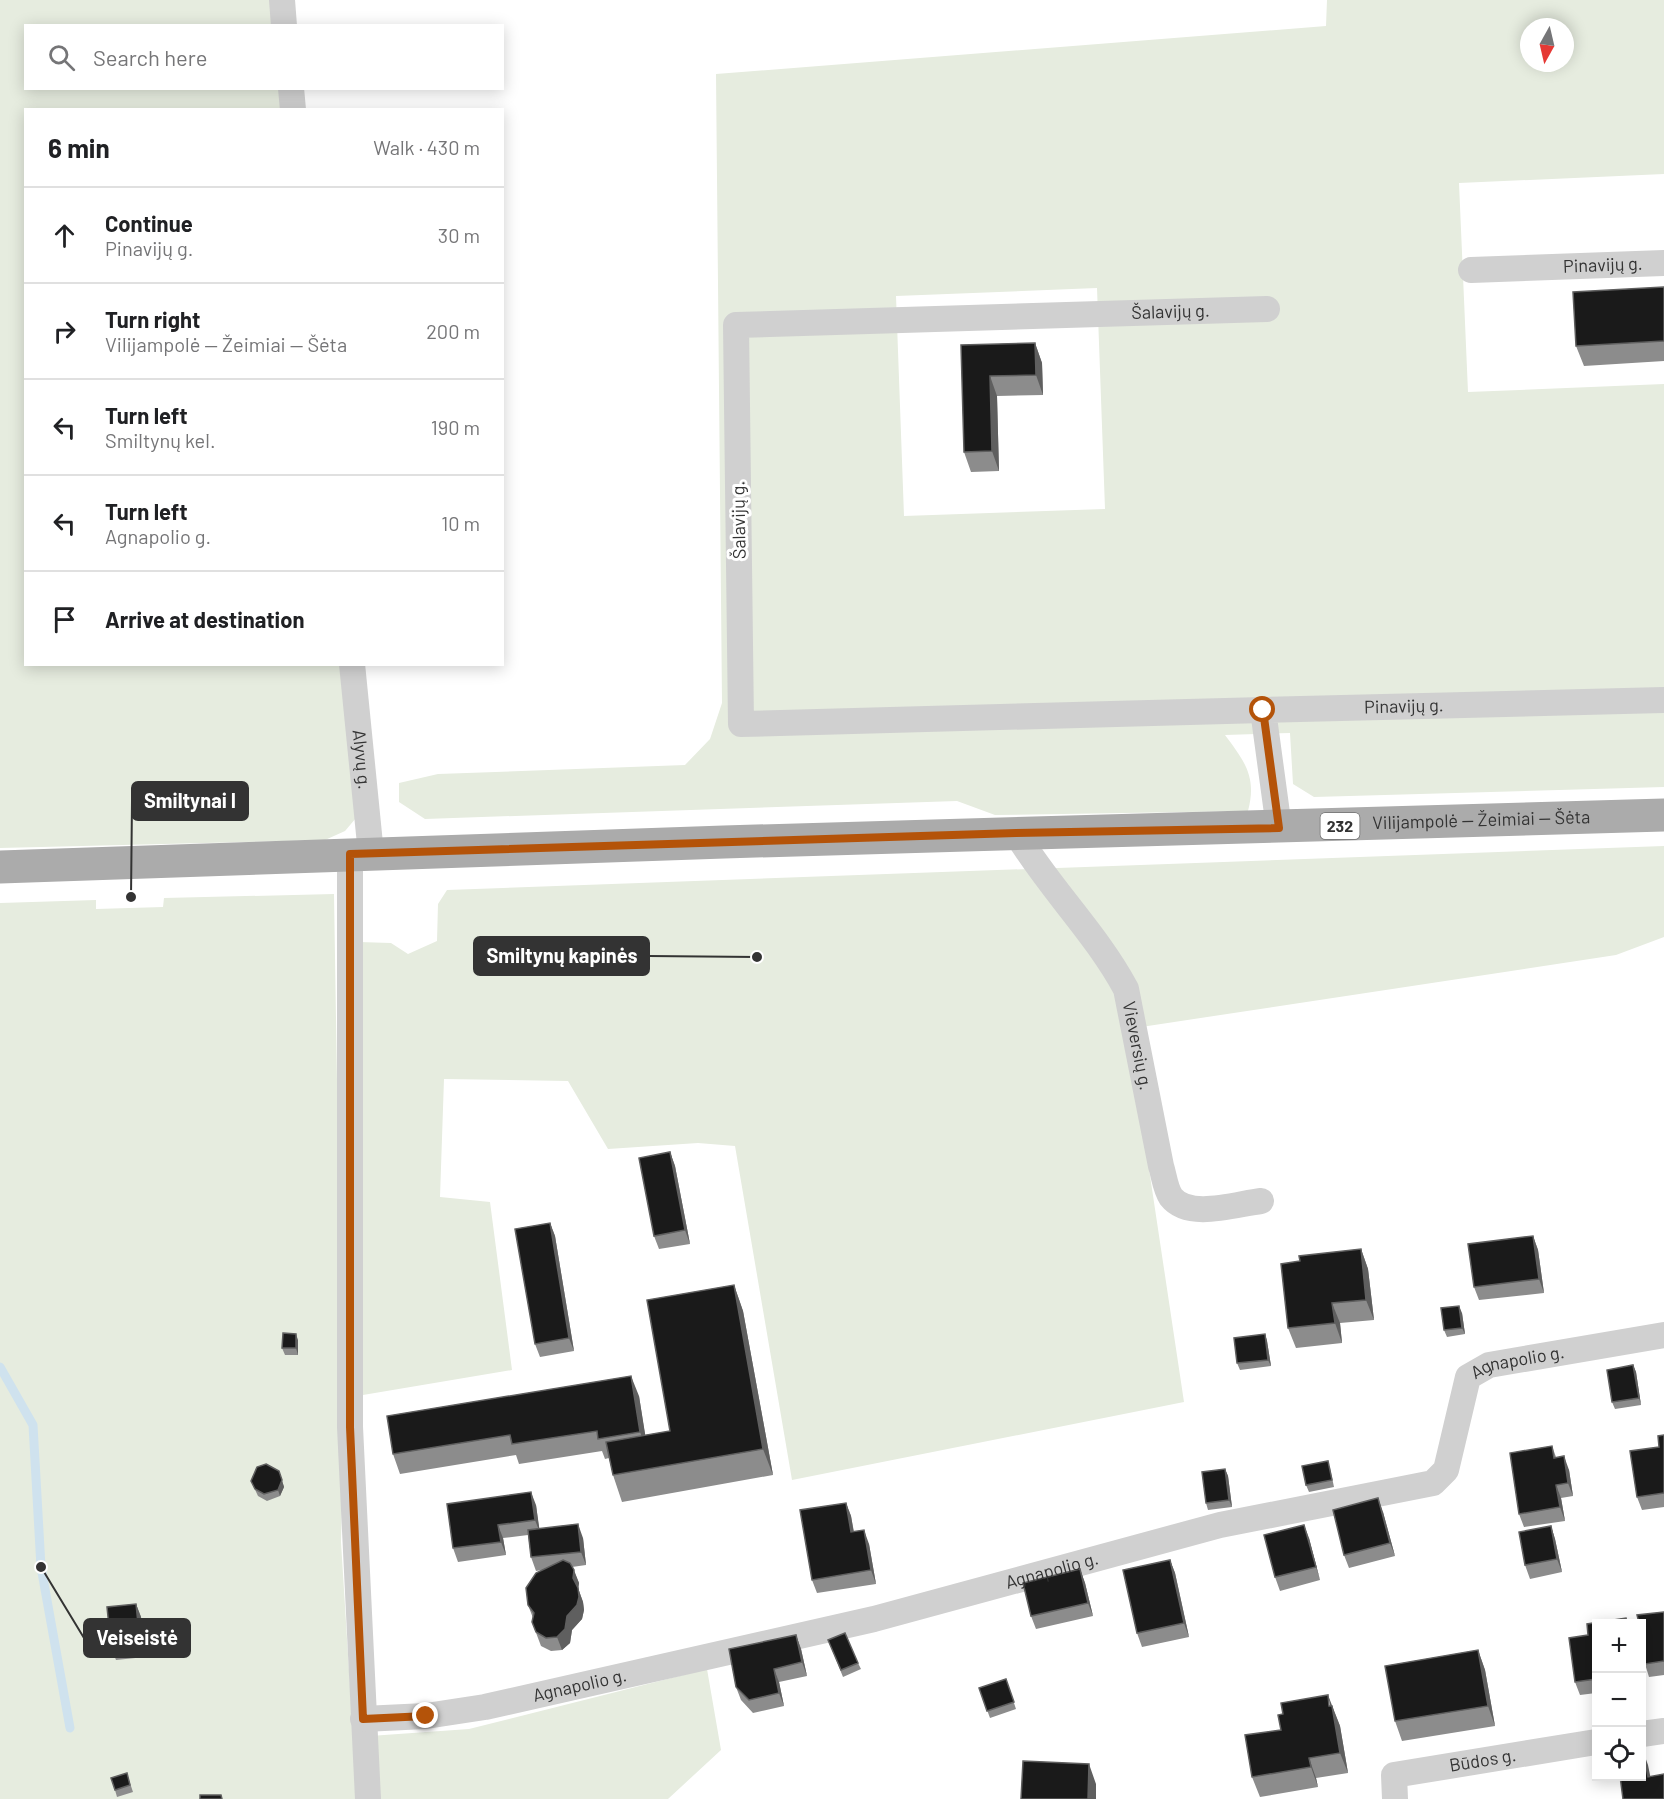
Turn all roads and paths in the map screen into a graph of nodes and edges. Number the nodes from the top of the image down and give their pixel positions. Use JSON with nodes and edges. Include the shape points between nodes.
{"nodes":[{"id":1,"x":282,"y":0,"type":"edge"},
{"id":2,"x":284,"y":24,"type":"edge"},
{"id":3,"x":291,"y":90,"type":"edge"},
{"id":4,"x":293,"y":108,"type":"edge"},
{"id":5,"x":1664,"y":263,"type":"edge"},
{"id":6,"x":1471,"y":270,"type":"dead end"},
{"id":7,"x":1267,"y":309,"type":"dead end"},
{"id":8,"x":352,"y":666,"type":"edge"},
{"id":9,"x":1664,"y":700,"type":"edge"},
{"id":10,"x":1263,"y":710,"type":"junction"},
{"id":11,"x":1664,"y":815,"type":"edge"},
{"id":12,"x":1279,"y":828,"type":"junction"},
{"id":13,"x":1016,"y":833,"type":"junction"},
{"id":14,"x":361,"y":854,"type":"junction"},
{"id":15,"x":0,"y":867,"type":"edge"},
{"id":16,"x":1261,"y":1201,"type":"dead end"},
{"id":17,"x":1664,"y":1335,"type":"edge"},
{"id":18,"x":363,"y":1719,"type":"junction"},
{"id":19,"x":1664,"y":1731,"type":"edge"},
{"id":20,"x":1646,"y":1733,"type":"edge"},
{"id":21,"x":1592,"y":1743,"type":"edge"},
{"id":22,"x":368,"y":1799,"type":"edge"},
{"id":23,"x":1395,"y":1799,"type":"edge"}],
"edges":[{"from":1,"to":2,"type":"street"},
{"from":3,"to":4,"type":"street"},
{"from":5,"to":6,"type":"street","name":"Pinavijų g."},
{"from":7,"to":10,"type":"street","name":"Šalavijų g.","via":[[736,325],[741,724]]},
{"from":8,"to":14,"type":"street","name":"Alyvų g."},
{"from":9,"to":10,"type":"street","name":"Pinavijų g."},
{"from":10,"to":12,"type":"street"},
{"from":11,"to":12,"type":"main road","name":"Vilijampolė — Žeimiai — Šėta","number":"232"},
{"from":12,"to":13,"type":"main road","name":"Vilijampolė — Žeimiai — Šėta","number":"232"},
{"from":13,"to":14,"type":"main road","name":"Vilijampolė — Žeimiai — Šėta","number":"232"},
{"from":13,"to":16,"type":"street","name":"Vieversių g.","via":[[1036,867],[1112,963],[1126,989],[1169,1194],[1186,1207],[1199,1209]]},
{"from":14,"to":15,"type":"main road","name":"Vilijampolė — Žeimiai — Šėta","number":"232"},
{"from":14,"to":18,"type":"street","name":"Alyvų g.","via":[[350,1427]]},
{"from":17,"to":18,"type":"street","name":"Agnapolio g.","via":[[1489,1365],[1468,1377],[1446,1470],[1433,1483],[1220,1526],[874,1619],[485,1707],[426,1716]]},
{"from":18,"to":22,"type":"street","name":"Alyvų g."},
{"from":19,"to":20,"type":"street"},
{"from":21,"to":23,"type":"street","name":"Būdos g.","via":[[1394,1775]]}]}
